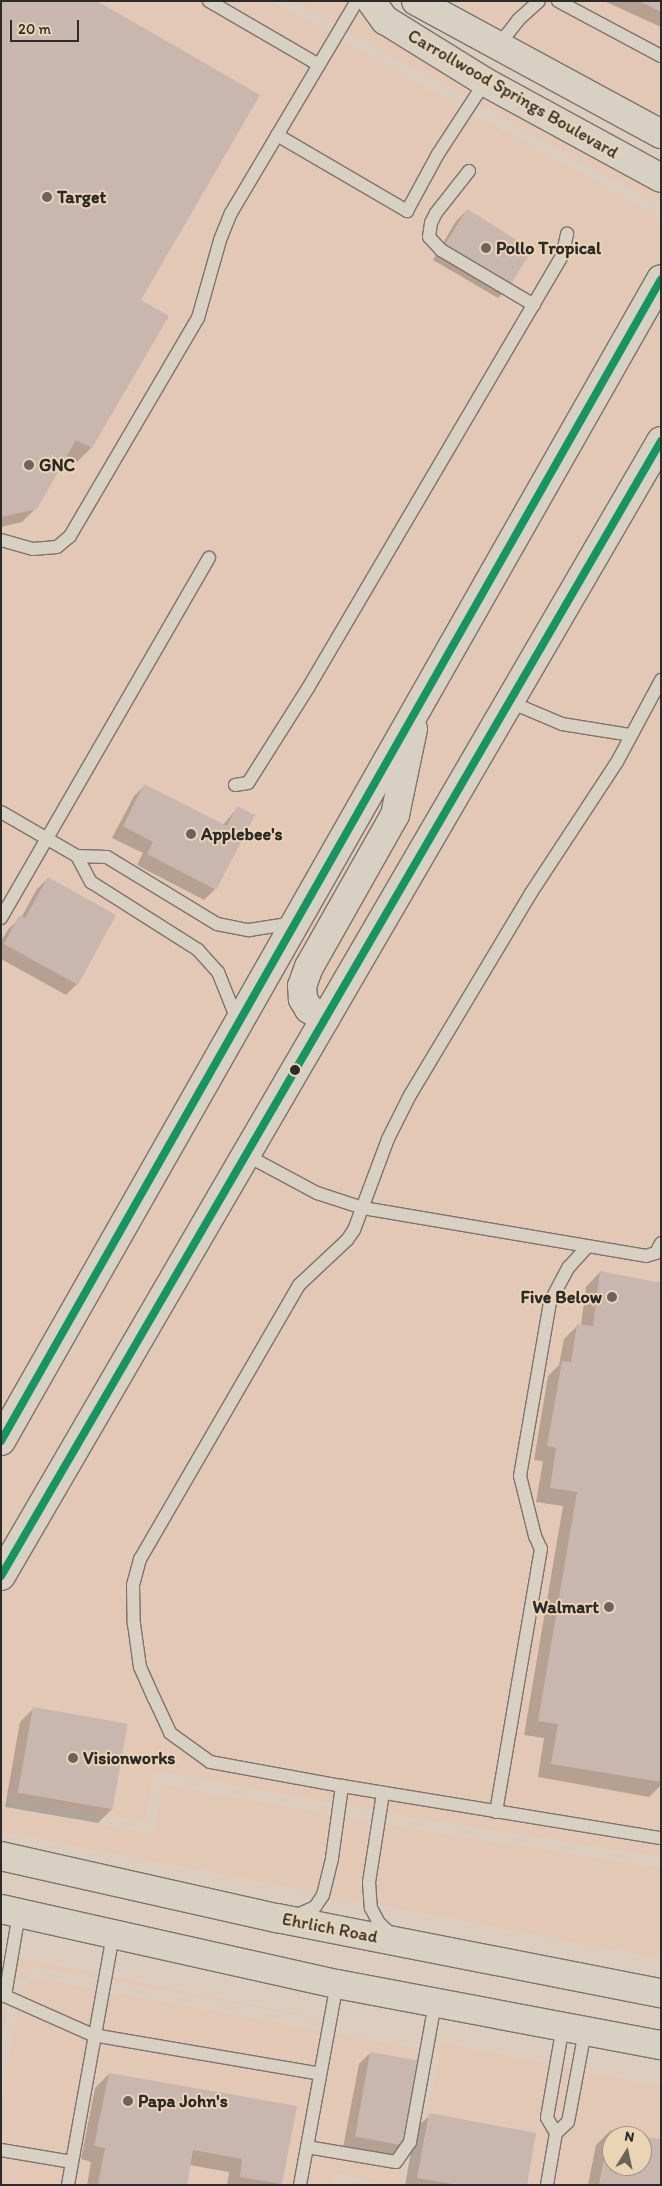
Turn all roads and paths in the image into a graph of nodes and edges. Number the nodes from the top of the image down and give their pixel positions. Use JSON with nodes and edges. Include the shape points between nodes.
{"nodes":[{"id":1,"x":209,"y":1,"type":"edge"},
{"id":2,"x":357,"y":1,"type":"edge"},
{"id":3,"x":371,"y":1,"type":"edge"},
{"id":4,"x":416,"y":1,"type":"edge"},
{"id":5,"x":539,"y":1,"type":"edge"},
{"id":6,"x":558,"y":1,"type":"edge"},
{"id":7,"x":498,"y":46,"type":"junction"},
{"id":8,"x":661,"y":56,"type":"edge"},
{"id":9,"x":319,"y":65,"type":"junction"},
{"id":10,"x":484,"y":82,"type":"junction"},
{"id":11,"x":661,"y":134,"type":"edge"},
{"id":12,"x":277,"y":135,"type":"junction"},
{"id":13,"x":469,"y":171,"type":"dead end"},
{"id":14,"x":661,"y":178,"type":"edge"},
{"id":15,"x":567,"y":234,"type":"dead end"},
{"id":16,"x":661,"y":279,"type":"edge"},
{"id":17,"x":534,"y":305,"type":"junction"},
{"id":18,"x":661,"y":441,"type":"edge"},
{"id":19,"x":1,"y":540,"type":"edge"},
{"id":20,"x":209,"y":558,"type":"dead end"},
{"id":21,"x":661,"y":680,"type":"edge"},
{"id":22,"x":510,"y":702,"type":"junction"},
{"id":23,"x":418,"y":706,"type":"junction"},
{"id":24,"x":631,"y":735,"type":"junction"},
{"id":25,"x":235,"y":785,"type":"dead end"},
{"id":26,"x":1,"y":812,"type":"edge"},
{"id":27,"x":48,"y":839,"type":"junction"},
{"id":28,"x":77,"y":856,"type":"junction"},
{"id":29,"x":1,"y":918,"type":"edge"},
{"id":30,"x":294,"y":923,"type":"junction"},
{"id":31,"x":326,"y":1019,"type":"junction"},
{"id":32,"x":238,"y":1022,"type":"junction"},
{"id":33,"x":246,"y":1155,"type":"junction"},
{"id":34,"x":364,"y":1208,"type":"junction"},
{"id":35,"x":661,"y":1243,"type":"edge"},
{"id":36,"x":588,"y":1246,"type":"junction"},
{"id":37,"x":1,"y":1440,"type":"edge"},
{"id":38,"x":1,"y":1576,"type":"edge"},
{"id":39,"x":342,"y":1786,"type":"junction"},
{"id":40,"x":382,"y":1793,"type":"junction"},
{"id":41,"x":496,"y":1812,"type":"junction"},
{"id":42,"x":661,"y":1838,"type":"edge"},
{"id":43,"x":1,"y":1856,"type":"edge"},
{"id":44,"x":10,"y":1911,"type":"edge"},
{"id":45,"x":277,"y":1918,"type":"junction"},
{"id":46,"x":113,"y":1934,"type":"junction"},
{"id":47,"x":405,"y":1943,"type":"junction"},
{"id":48,"x":337,"y":1984,"type":"junction"},
{"id":49,"x":661,"y":1993,"type":"edge"},
{"id":50,"x":3,"y":1996,"type":"edge"},
{"id":51,"x":435,"y":2003,"type":"junction"},
{"id":52,"x":574,"y":2028,"type":"junction"},
{"id":53,"x":94,"y":2035,"type":"junction"},
{"id":54,"x":661,"y":2045,"type":"edge"},
{"id":55,"x":320,"y":2074,"type":"junction"},
{"id":56,"x":556,"y":2132,"type":"junction"},
{"id":57,"x":307,"y":2147,"type":"junction"},
{"id":58,"x":1,"y":2150,"type":"edge"},
{"id":59,"x":72,"y":2162,"type":"junction"},
{"id":60,"x":68,"y":2185,"type":"edge"},
{"id":61,"x":300,"y":2185,"type":"edge"},
{"id":62,"x":547,"y":2185,"type":"edge"}],
"edges":[{"from":1,"to":9,"type":"lane"},
{"from":2,"to":9,"type":"lane"},
{"from":3,"to":10,"type":"main road","name":"Carrollwood Springs Boulevard","via":[[385,20]]},
{"from":4,"to":7,"type":"main road","name":"Carrollwood Springs Boulevard"},
{"from":5,"to":7,"type":"lane","via":[[518,20]]},
{"from":6,"to":8,"type":"lane"},
{"from":7,"to":11,"type":"main road","name":"Carrollwood Springs Boulevard"},
{"from":9,"to":12,"type":"lane"},
{"from":10,"to":12,"type":"lane","via":[[438,154],[407,211]]},
{"from":10,"to":14,"type":"main road","name":"Carrollwood Springs Boulevard"},
{"from":12,"to":19,"type":"lane","via":[[231,213],[198,318],[70,536],[57,547],[33,549]]},
{"from":13,"to":17,"type":"lane","via":[[436,213],[429,237],[441,250]]},
{"from":15,"to":17,"type":"lane","via":[[562,256]]},
{"from":16,"to":23,"type":"main road"},
{"from":17,"to":25,"type":"lane","via":[[308,688],[248,782]]},
{"from":18,"to":22,"type":"main road"},
{"from":20,"to":27,"type":"lane"},
{"from":21,"to":24,"type":"lane"},
{"from":22,"to":24,"type":"lane","via":[[562,724]]},
{"from":22,"to":31,"type":"main road"},
{"from":23,"to":30,"type":"main road"},
{"from":23,"to":31,"type":"main road","via":[[396,815],[309,968],[302,986],[303,999],[309,1009]]},
{"from":24,"to":34,"type":"lane","via":[[617,762],[531,893],[410,1095],[388,1139]]},
{"from":26,"to":27,"type":"lane"},
{"from":27,"to":28,"type":"lane"},
{"from":27,"to":29,"type":"lane"},
{"from":28,"to":30,"type":"lane","via":[[107,857],[217,924],[250,930]]},
{"from":28,"to":32,"type":"lane","via":[[91,882],[198,950],[218,972]]},
{"from":30,"to":32,"type":"main road"},
{"from":31,"to":33,"type":"main road"},
{"from":32,"to":37,"type":"main road"},
{"from":33,"to":34,"type":"lane","via":[[316,1193]]},
{"from":33,"to":38,"type":"main road"},
{"from":34,"to":36,"type":"lane"},
{"from":34,"to":39,"type":"lane","via":[[347,1240],[299,1285],[140,1559],[133,1585],[140,1666],[170,1733],[210,1762]]},
{"from":35,"to":36,"type":"lane","via":[[656,1253],[646,1256]]},
{"from":36,"to":41,"type":"lane","via":[[570,1267],[550,1302],[520,1476],[541,1549]]},
{"from":39,"to":40,"type":"lane"},
{"from":39,"to":45,"type":"lane","via":[[332,1858],[323,1895],[315,1907],[305,1913]]},
{"from":40,"to":41,"type":"lane"},
{"from":40,"to":47,"type":"lane","via":[[369,1882],[371,1908],[379,1923]]},
{"from":41,"to":42,"type":"lane"},
{"from":43,"to":45,"type":"main road","name":"Ehrlich Road"},
{"from":44,"to":46,"type":"main road"},
{"from":44,"to":50,"type":"lane"},
{"from":45,"to":47,"type":"main road","name":"Ehrlich Road"},
{"from":46,"to":48,"type":"main road"},
{"from":46,"to":53,"type":"lane"},
{"from":47,"to":49,"type":"main road","name":"Ehrlich Road"},
{"from":48,"to":51,"type":"main road"},
{"from":48,"to":55,"type":"lane"},
{"from":50,"to":53,"type":"lane"},
{"from":51,"to":52,"type":"main road"},
{"from":51,"to":57,"type":"lane","via":[[410,2142],[396,2162]]},
{"from":52,"to":54,"type":"main road"},
{"from":52,"to":56,"type":"lane","via":[[568,2122]]},
{"from":52,"to":56,"type":"lane","via":[[547,2118]]},
{"from":53,"to":55,"type":"lane"},
{"from":53,"to":59,"type":"lane"},
{"from":55,"to":57,"type":"lane"},
{"from":56,"to":62,"type":"lane"},
{"from":57,"to":61,"type":"lane"},
{"from":58,"to":59,"type":"lane"},
{"from":59,"to":60,"type":"lane"}]}
